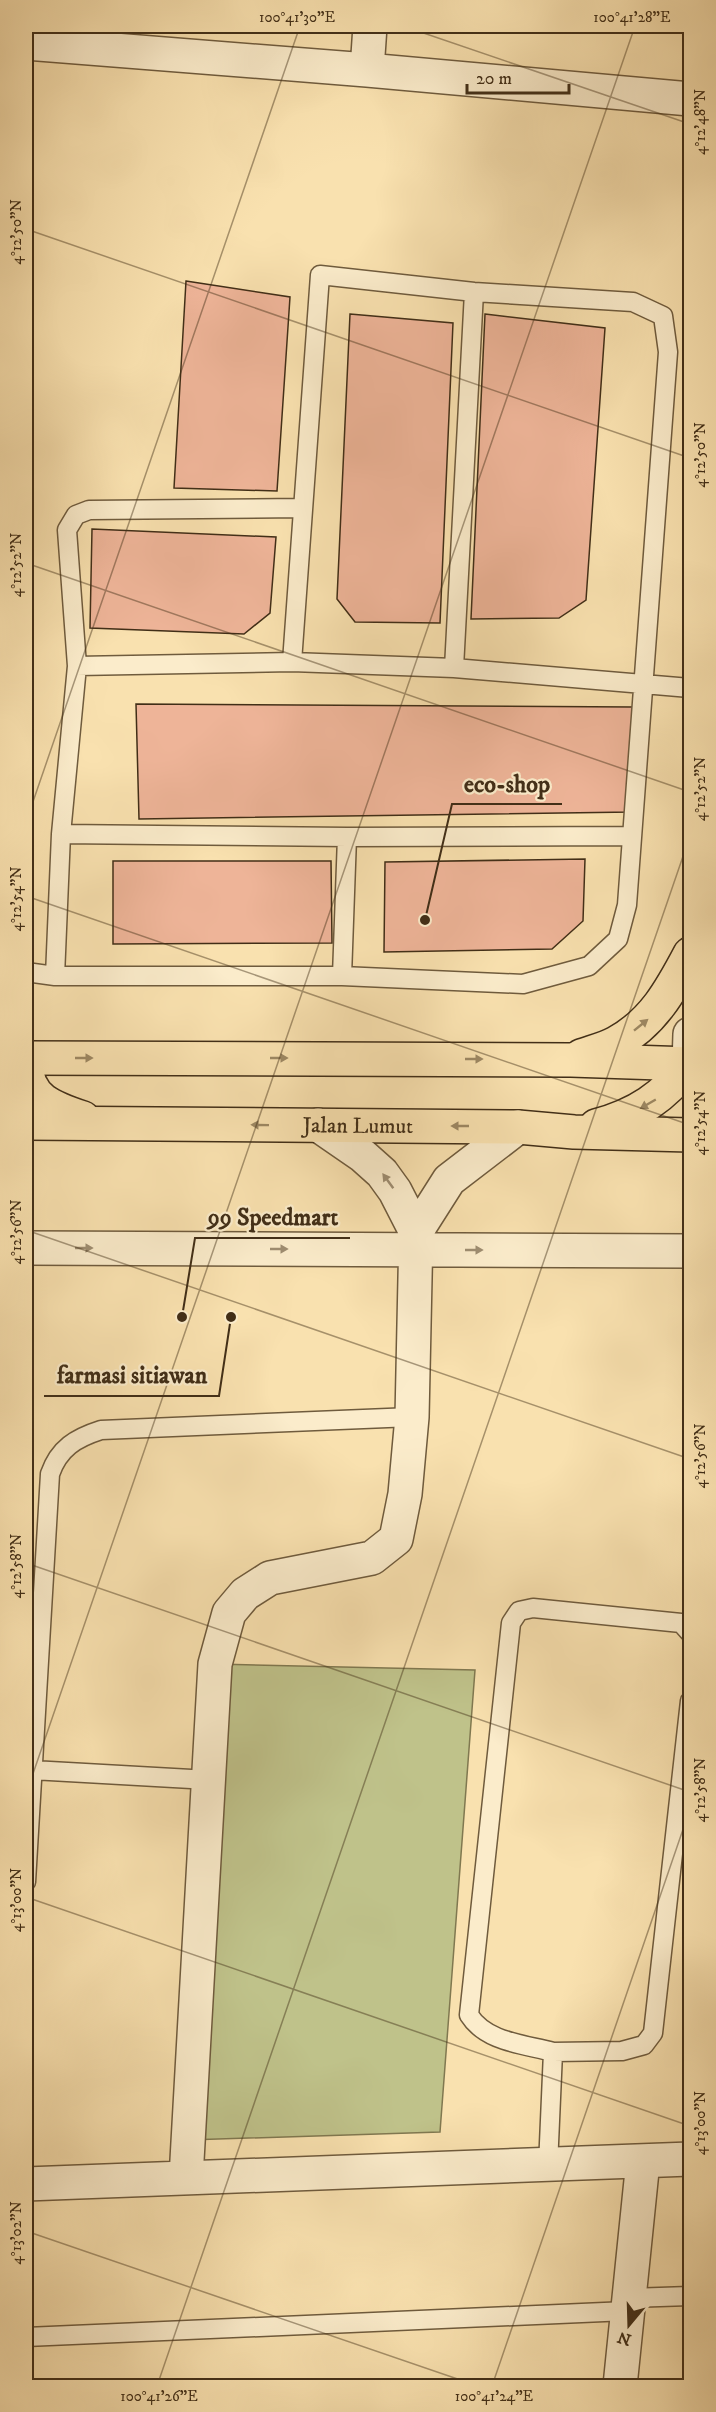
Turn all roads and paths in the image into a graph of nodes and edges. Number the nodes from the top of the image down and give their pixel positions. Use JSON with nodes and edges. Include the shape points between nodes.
{"nodes":[{"id":1,"x":370,"y":26,"type":"edge"},
{"id":2,"x":26,"y":43,"type":"edge"},
{"id":3,"x":367,"y":70,"type":"junction"},
{"id":4,"x":690,"y":99,"type":"edge"},
{"id":5,"x":474,"y":292,"type":"junction"},
{"id":6,"x":302,"y":507,"type":"junction"},
{"id":7,"x":292,"y":662,"type":"junction"},
{"id":8,"x":76,"y":666,"type":"junction"},
{"id":9,"x":454,"y":668,"type":"junction"},
{"id":10,"x":642,"y":685,"type":"junction"},
{"id":11,"x":690,"y":688,"type":"edge"},
{"id":12,"x":61,"y":834,"type":"junction"},
{"id":13,"x":631,"y":836,"type":"junction"},
{"id":14,"x":347,"y":837,"type":"junction"},
{"id":15,"x":690,"y":954,"type":"edge"},
{"id":16,"x":26,"y":972,"type":"edge"},
{"id":17,"x":56,"y":976,"type":"junction"},
{"id":18,"x":342,"y":976,"type":"junction"},
{"id":19,"x":690,"y":1057,"type":"edge"},
{"id":20,"x":26,"y":1058,"type":"edge"},
{"id":21,"x":571,"y":1060,"type":"junction"},
{"id":22,"x":26,"y":1063,"type":"edge"},
{"id":23,"x":26,"y":1123,"type":"edge"},
{"id":24,"x":138,"y":1123,"type":"junction"},
{"id":25,"x":318,"y":1125,"type":"junction"},
{"id":26,"x":518,"y":1127,"type":"junction"},
{"id":27,"x":574,"y":1132,"type":"junction"},
{"id":28,"x":690,"y":1135,"type":"edge"},
{"id":29,"x":416,"y":1241,"type":"junction"},
{"id":30,"x":26,"y":1248,"type":"edge"},
{"id":31,"x":690,"y":1251,"type":"edge"},
{"id":32,"x":412,"y":1417,"type":"junction"},
{"id":33,"x":690,"y":1633,"type":"edge"},
{"id":34,"x":32,"y":1655,"type":"edge"},
{"id":35,"x":690,"y":1701,"type":"edge"},
{"id":36,"x":32,"y":1770,"type":"junction"},
{"id":37,"x":208,"y":1780,"type":"junction"},
{"id":38,"x":26,"y":1882,"type":"edge"},
{"id":39,"x":552,"y":2052,"type":"junction"},
{"id":40,"x":690,"y":2159,"type":"edge"},
{"id":41,"x":643,"y":2161,"type":"junction"},
{"id":42,"x":548,"y":2166,"type":"junction"},
{"id":43,"x":186,"y":2178,"type":"junction"},
{"id":44,"x":26,"y":2184,"type":"edge"},
{"id":45,"x":690,"y":2296,"type":"edge"},
{"id":46,"x":628,"y":2304,"type":"junction"},
{"id":47,"x":26,"y":2337,"type":"edge"},
{"id":48,"x":620,"y":2386,"type":"edge"}],
"edges":[{"from":1,"to":3,"type":"street"},
{"from":2,"to":3,"type":"street"},
{"from":3,"to":4,"type":"street"},
{"from":5,"to":6,"type":"lane","via":[[320,275]]},
{"from":5,"to":9,"type":"lane"},
{"from":5,"to":10,"type":"lane","via":[[633,302],[663,316],[668,352]]},
{"from":6,"to":7,"type":"lane"},
{"from":6,"to":8,"type":"lane","via":[[89,510],[75,515],[67,530]]},
{"from":7,"to":8,"type":"lane"},
{"from":7,"to":9,"type":"lane"},
{"from":8,"to":12,"type":"lane"},
{"from":9,"to":10,"type":"lane"},
{"from":10,"to":11,"type":"lane"},
{"from":10,"to":13,"type":"lane"},
{"from":12,"to":14,"type":"lane"},
{"from":12,"to":17,"type":"lane"},
{"from":13,"to":14,"type":"lane"},
{"from":13,"to":18,"type":"lane","via":[[627,905],[618,939],[589,966],[523,984]]},
{"from":14,"to":18,"type":"lane"},
{"from":21,"to":15,"type":"main road","one_way":true,"via":[[616,1043],[646,1023],[663,1002]]},
{"from":16,"to":17,"type":"lane"},
{"from":17,"to":18,"type":"lane"},
{"from":19,"to":21,"type":"main road"},
{"from":19,"to":27,"type":"main road","one_way":true,"via":[[673,1085],[658,1098],[612,1122]]},
{"from":20,"to":21,"type":"main road","one_way":true},
{"from":22,"to":24,"type":"main road","via":[[26,1076],[37,1097],[54,1108],[93,1122]]},
{"from":23,"to":24,"type":"main road","name":"Jalan Lumut"},
{"from":25,"to":24,"type":"main road","name":"Jalan Lumut","one_way":true},
{"from":26,"to":25,"type":"main road","name":"Jalan Lumut","one_way":true},
{"from":29,"to":25,"type":"street","one_way":true,"via":[[395,1191],[382,1173]]},
{"from":26,"to":27,"type":"main road","name":"Jalan Lumut"},
{"from":26,"to":29,"type":"street","via":[[449,1180]]},
{"from":27,"to":28,"type":"main road","name":"Jalan Lumut"},
{"from":30,"to":29,"type":"street","one_way":true},
{"from":29,"to":31,"type":"street","one_way":true},
{"from":29,"to":32,"type":"street"},
{"from":32,"to":34,"type":"lane","via":[[101,1430],[81,1436],[56,1457],[50,1474]]},
{"from":32,"to":37,"type":"street","via":[[405,1494],[396,1539],[372,1558],[270,1578],[245,1594],[229,1613],[215,1664]]},
{"from":33,"to":39,"type":"lane","via":[[681,1623],[533,1608],[519,1611],[511,1623],[469,2014],[476,2026],[492,2036]]},
{"from":34,"to":36,"type":"lane"},
{"from":35,"to":39,"type":"lane","via":[[652,2033],[644,2045],[622,2050]]},
{"from":36,"to":37,"type":"lane"},
{"from":36,"to":38,"type":"lane"},
{"from":37,"to":43,"type":"street"},
{"from":39,"to":42,"type":"lane"},
{"from":40,"to":41,"type":"street"},
{"from":41,"to":42,"type":"street"},
{"from":41,"to":46,"type":"street"},
{"from":42,"to":43,"type":"street"},
{"from":43,"to":44,"type":"street"},
{"from":45,"to":46,"type":"lane"},
{"from":46,"to":47,"type":"lane"},
{"from":46,"to":48,"type":"street"}]}
